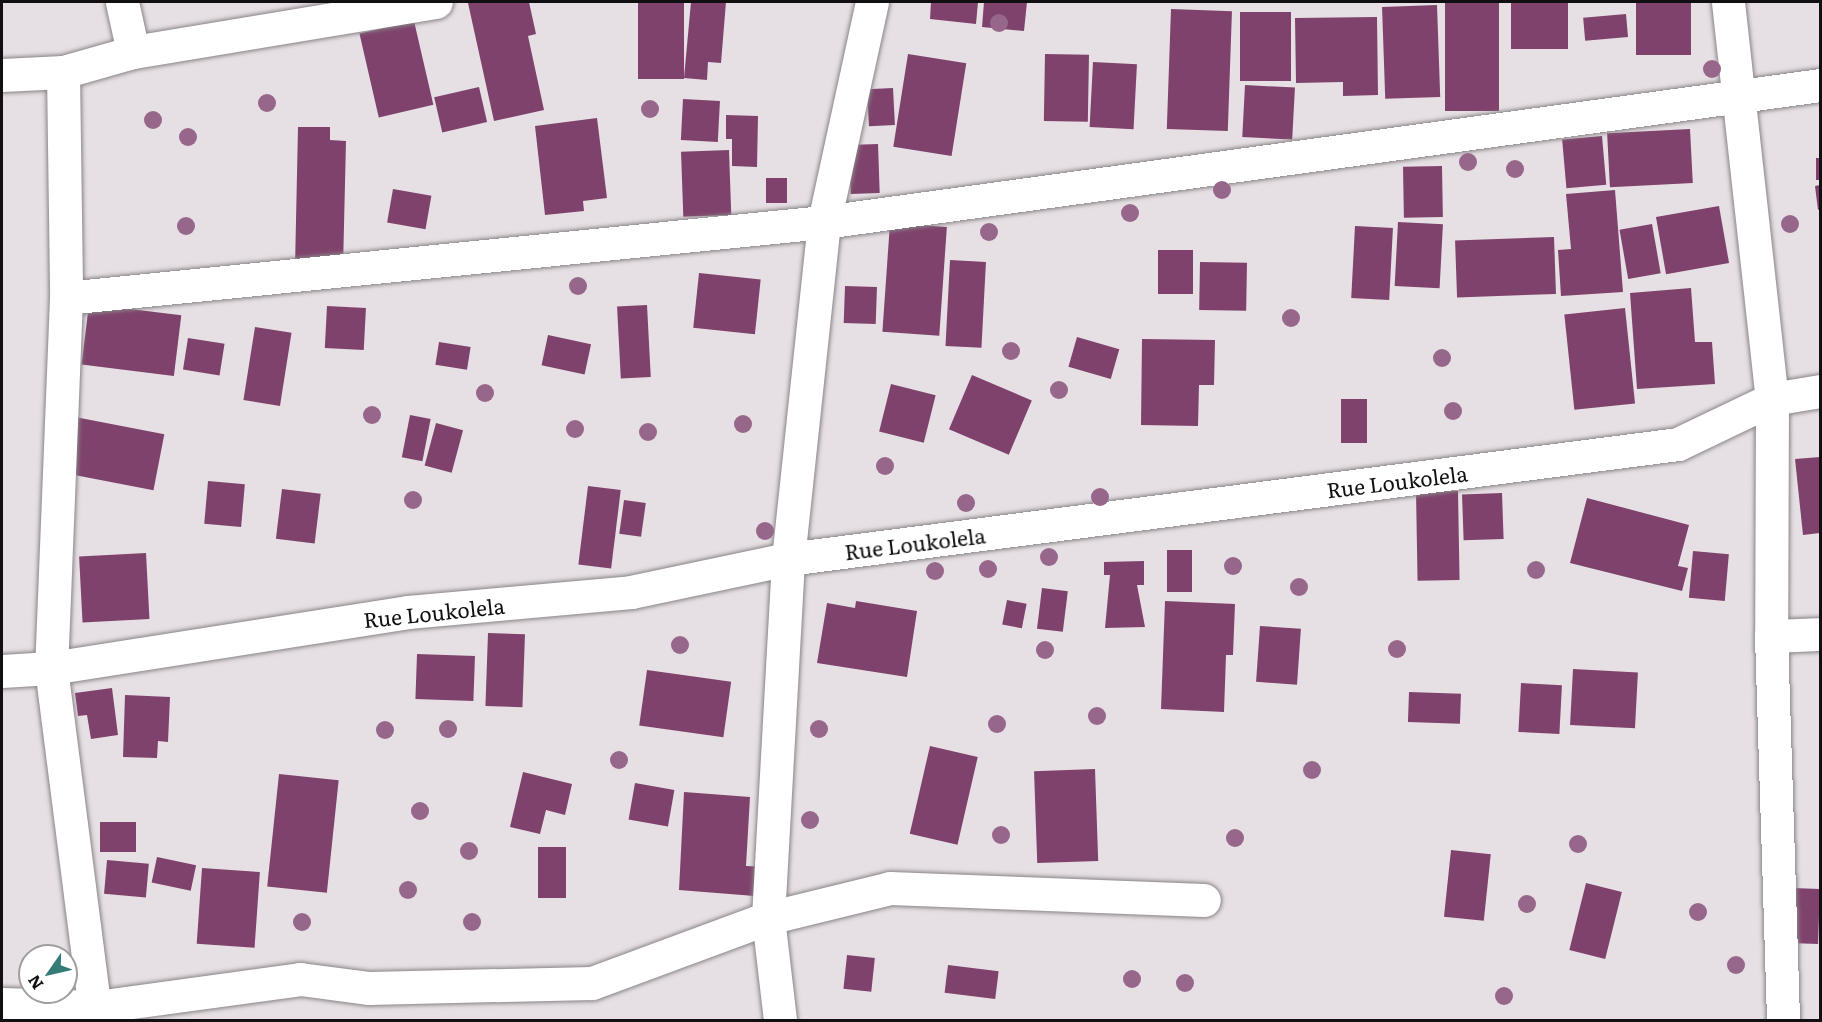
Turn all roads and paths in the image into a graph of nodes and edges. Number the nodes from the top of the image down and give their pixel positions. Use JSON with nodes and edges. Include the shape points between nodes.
{"nodes":[{"id":1,"x":122,"y":2,"type":"edge"},
{"id":2,"x":436,"y":2,"type":"edge"},
{"id":3,"x":872,"y":2,"type":"edge"},
{"id":4,"x":1728,"y":2,"type":"edge"},
{"id":5,"x":133,"y":52,"type":"junction"},
{"id":6,"x":63,"y":72,"type":"junction"},
{"id":7,"x":2,"y":75,"type":"edge"},
{"id":8,"x":1821,"y":85,"type":"edge"},
{"id":9,"x":1740,"y":95,"type":"junction"},
{"id":10,"x":824,"y":222,"type":"junction"},
{"id":11,"x":66,"y":298,"type":"junction"},
{"id":12,"x":1821,"y":391,"type":"edge"},
{"id":13,"x":1772,"y":399,"type":"junction"},
{"id":14,"x":788,"y":560,"type":"junction"},
{"id":15,"x":1821,"y":634,"type":"edge"},
{"id":16,"x":1771,"y":636,"type":"junction"},
{"id":17,"x":51,"y":668,"type":"junction"},
{"id":18,"x":2,"y":671,"type":"edge"},
{"id":19,"x":1204,"y":900,"type":"dead end"},
{"id":20,"x":768,"y":918,"type":"junction"},
{"id":21,"x":2,"y":1004,"type":"edge"},
{"id":22,"x":96,"y":1014,"type":"edge"},
{"id":23,"x":780,"y":1020,"type":"edge"},
{"id":24,"x":1783,"y":1020,"type":"edge"}],
"edges":[{"from":1,"to":5,"type":"street"},
{"from":2,"to":5,"type":"street"},
{"from":3,"to":10,"type":"street"},
{"from":4,"to":9,"type":"street"},
{"from":5,"to":6,"type":"street"},
{"from":6,"to":7,"type":"street"},
{"from":6,"to":11,"type":"street"},
{"from":8,"to":9,"type":"street"},
{"from":9,"to":10,"type":"street"},
{"from":9,"to":13,"type":"street"},
{"from":10,"to":11,"type":"street"},
{"from":10,"to":14,"type":"street"},
{"from":11,"to":17,"type":"street"},
{"from":12,"to":13,"type":"street","name":"Rue Loukolela"},
{"from":13,"to":14,"type":"street","name":"Rue Loukolela","via":[[1678,444]]},
{"from":13,"to":16,"type":"street"},
{"from":14,"to":17,"type":"street","name":"Rue Loukolela","via":[[631,592],[408,612]]},
{"from":14,"to":20,"type":"street"},
{"from":15,"to":16,"type":"street"},
{"from":16,"to":24,"type":"street"},
{"from":17,"to":18,"type":"street","name":"Rue Loukolela"},
{"from":17,"to":22,"type":"street"},
{"from":19,"to":20,"type":"street","via":[[890,888]]},
{"from":20,"to":22,"type":"street","via":[[592,983],[369,988],[300,979]]},
{"from":20,"to":23,"type":"street"},
{"from":21,"to":22,"type":"street"}]}
